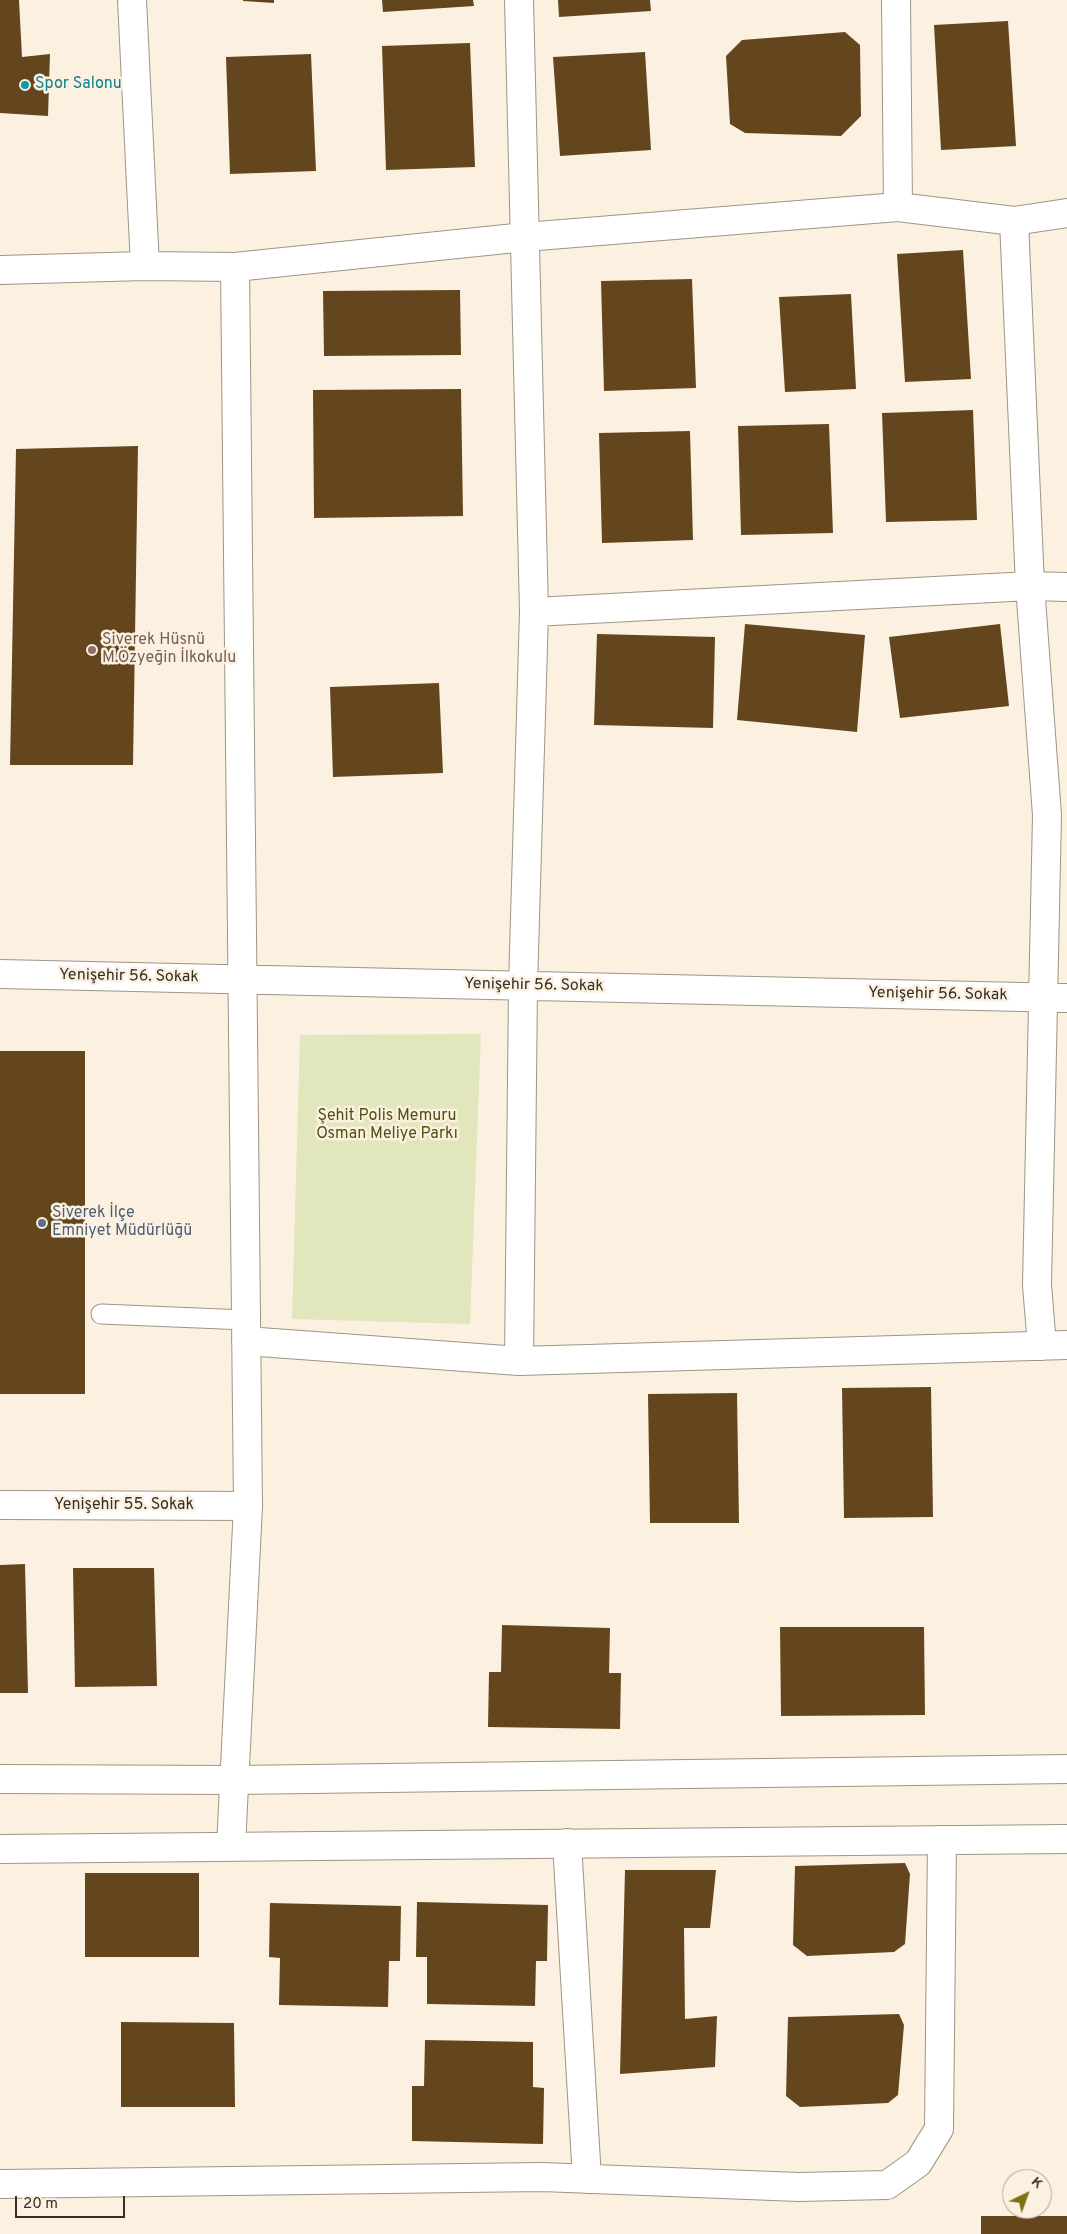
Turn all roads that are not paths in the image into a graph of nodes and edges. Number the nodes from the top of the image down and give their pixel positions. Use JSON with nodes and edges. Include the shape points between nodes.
{"nodes":[{"id":1,"x":132,"y":0,"type":"edge"},
{"id":2,"x":519,"y":0,"type":"edge"},
{"id":3,"x":896,"y":0,"type":"edge"},
{"id":4,"x":898,"y":207,"type":"junction"},
{"id":5,"x":1067,"y":213,"type":"edge"},
{"id":6,"x":1014,"y":221,"type":"junction"},
{"id":7,"x":525,"y":237,"type":"junction"},
{"id":8,"x":145,"y":266,"type":"junction"},
{"id":9,"x":235,"y":267,"type":"junction"},
{"id":10,"x":0,"y":270,"type":"edge"},
{"id":11,"x":1030,"y":586,"type":"junction"},
{"id":12,"x":1067,"y":587,"type":"edge"},
{"id":13,"x":534,"y":612,"type":"junction"},
{"id":14,"x":0,"y":974,"type":"edge"},
{"id":15,"x":242,"y":979,"type":"junction"},
{"id":16,"x":523,"y":986,"type":"junction"},
{"id":17,"x":1055,"y":998,"type":"edge"},
{"id":18,"x":101,"y":1314,"type":"dead end"},
{"id":19,"x":246,"y":1331,"type":"junction"},
{"id":20,"x":1054,"y":1345,"type":"edge"},
{"id":21,"x":519,"y":1361,"type":"junction"},
{"id":22,"x":0,"y":1505,"type":"edge"},
{"id":23,"x":248,"y":1506,"type":"junction"},
{"id":24,"x":1067,"y":1769,"type":"edge"},
{"id":25,"x":0,"y":1779,"type":"edge"},
{"id":26,"x":234,"y":1780,"type":"junction"},
{"id":27,"x":1067,"y":1839,"type":"edge"},
{"id":28,"x":942,"y":1840,"type":"junction"},
{"id":29,"x":567,"y":1843,"type":"junction"},
{"id":30,"x":231,"y":1846,"type":"junction"},
{"id":31,"x":0,"y":1849,"type":"edge"},
{"id":32,"x":587,"y":2179,"type":"junction"},
{"id":33,"x":0,"y":2184,"type":"edge"}],
"edges":[{"from":1,"to":8,"type":"street"},
{"from":2,"to":7,"type":"street"},
{"from":3,"to":4,"type":"street"},
{"from":4,"to":6,"type":"street"},
{"from":4,"to":7,"type":"street"},
{"from":5,"to":6,"type":"street"},
{"from":6,"to":11,"type":"street"},
{"from":7,"to":9,"type":"street"},
{"from":7,"to":13,"type":"street"},
{"from":8,"to":9,"type":"street"},
{"from":8,"to":10,"type":"street"},
{"from":9,"to":15,"type":"street"},
{"from":11,"to":12,"type":"street"},
{"from":11,"to":13,"type":"street"},
{"from":11,"to":17,"type":"street","via":[[1047,816]]},
{"from":13,"to":16,"type":"street"},
{"from":14,"to":15,"type":"street","name":"Yenişehir 56. Sokak"},
{"from":15,"to":16,"type":"street","name":"Yenişehir 56. Sokak"},
{"from":15,"to":19,"type":"street"},
{"from":16,"to":17,"type":"street","name":"Yenişehir 56. Sokak"},
{"from":16,"to":21,"type":"street"},
{"from":17,"to":20,"type":"street","via":[[1037,1285]]},
{"from":18,"to":19,"type":"lane"},
{"from":19,"to":21,"type":"street"},
{"from":19,"to":23,"type":"street"},
{"from":20,"to":21,"type":"street"},
{"from":22,"to":23,"type":"street","name":"Yenişehir 55. Sokak"},
{"from":23,"to":26,"type":"street"},
{"from":24,"to":26,"type":"street"},
{"from":25,"to":26,"type":"street"},
{"from":26,"to":30,"type":"street"},
{"from":27,"to":28,"type":"street"},
{"from":28,"to":29,"type":"street"},
{"from":28,"to":32,"type":"street","via":[[940,2129],[918,2163],[887,2185],[799,2187]]},
{"from":29,"to":30,"type":"street"},
{"from":29,"to":32,"type":"street"},
{"from":30,"to":31,"type":"street"},
{"from":32,"to":33,"type":"street"}]}
